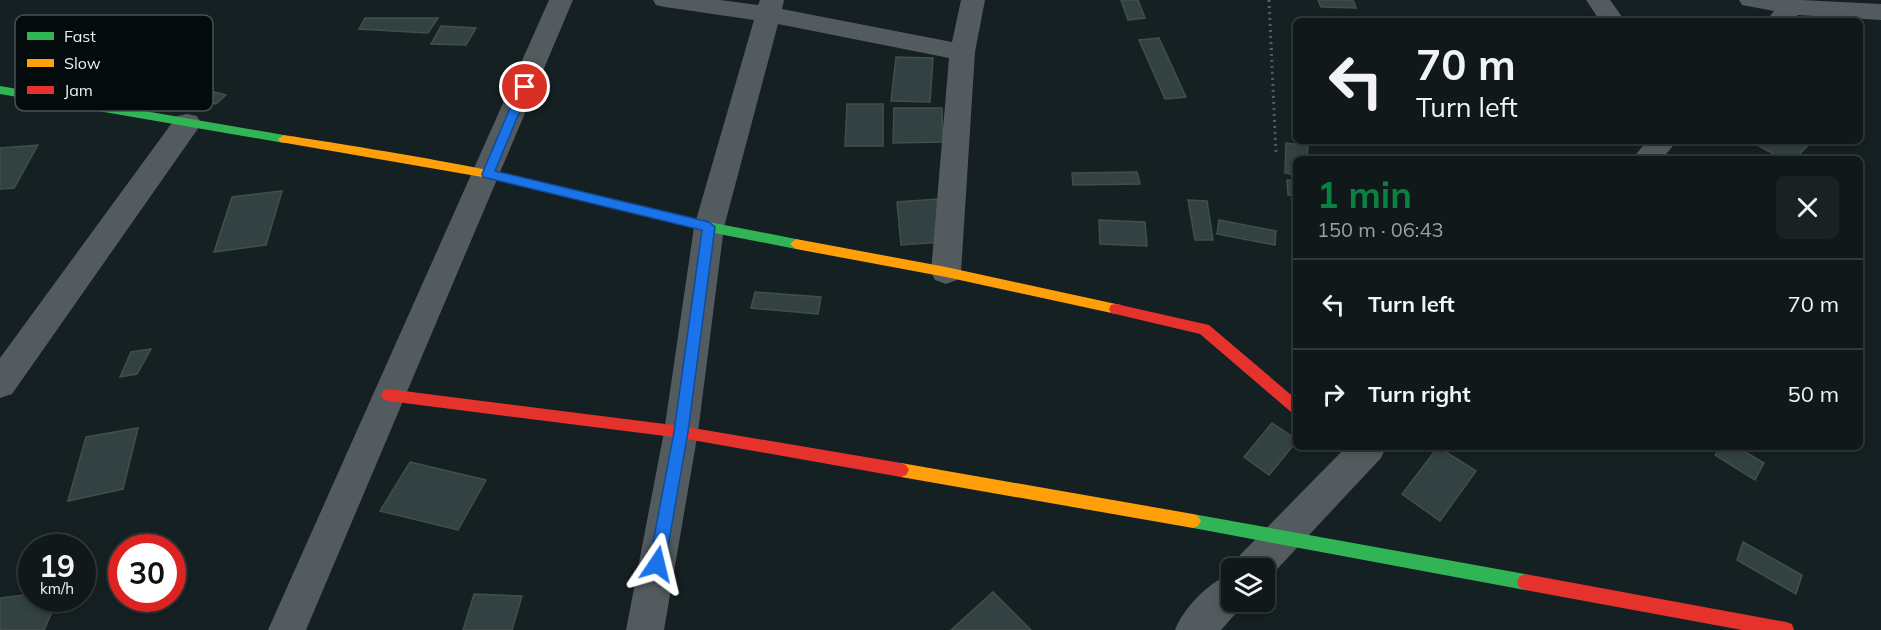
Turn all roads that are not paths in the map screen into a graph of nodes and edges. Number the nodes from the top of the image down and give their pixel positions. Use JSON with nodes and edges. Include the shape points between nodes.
{"nodes":[{"id":1,"x":561,"y":0,"type":"edge"},
{"id":2,"x":665,"y":0,"type":"edge"},
{"id":3,"x":974,"y":0,"type":"edge"},
{"id":4,"x":1598,"y":0,"type":"edge"},
{"id":5,"x":1750,"y":0,"type":"edge"},
{"id":6,"x":770,"y":7,"type":"edge"},
{"id":7,"x":1786,"y":9,"type":"edge"},
{"id":8,"x":1881,"y":12,"type":"edge"},
{"id":9,"x":1611,"y":18,"type":"edge"},
{"id":10,"x":962,"y":52,"type":"junction"},
{"id":11,"x":0,"y":90,"type":"edge"},
{"id":12,"x":15,"y":93,"type":"edge"},
{"id":13,"x":119,"y":111,"type":"edge"},
{"id":14,"x":187,"y":123,"type":"junction"},
{"id":15,"x":1660,"y":144,"type":"edge"},
{"id":16,"x":1649,"y":156,"type":"edge"},
{"id":17,"x":488,"y":174,"type":"junction"},
{"id":18,"x":709,"y":227,"type":"junction"},
{"id":19,"x":946,"y":272,"type":"junction"},
{"id":20,"x":0,"y":384,"type":"edge"},
{"id":21,"x":388,"y":395,"type":"junction"},
{"id":22,"x":1293,"y":405,"type":"edge"},
{"id":23,"x":681,"y":432,"type":"junction"},
{"id":24,"x":1355,"y":451,"type":"edge"},
{"id":25,"x":1282,"y":537,"type":"junction"},
{"id":26,"x":1262,"y":558,"type":"edge"},
{"id":27,"x":1221,"y":602,"type":"edge"},
{"id":28,"x":287,"y":630,"type":"edge"},
{"id":29,"x":645,"y":630,"type":"edge"},
{"id":30,"x":1194,"y":630,"type":"edge"},
{"id":31,"x":1786,"y":630,"type":"edge"}],
"edges":[{"from":1,"to":17,"type":"street"},
{"from":2,"to":6,"type":"street"},
{"from":3,"to":10,"type":"street"},
{"from":4,"to":9,"type":"street"},
{"from":5,"to":7,"type":"street"},
{"from":6,"to":10,"type":"street"},
{"from":6,"to":18,"type":"street"},
{"from":7,"to":8,"type":"street"},
{"from":10,"to":19,"type":"street"},
{"from":11,"to":12,"type":"street"},
{"from":13,"to":14,"type":"street"},
{"from":14,"to":17,"type":"street"},
{"from":14,"to":20,"type":"street"},
{"from":15,"to":16,"type":"street"},
{"from":17,"to":18,"type":"street"},
{"from":17,"to":21,"type":"street"},
{"from":18,"to":19,"type":"street"},
{"from":18,"to":23,"type":"street"},
{"from":19,"to":22,"type":"street","via":[[1204,329]]},
{"from":21,"to":23,"type":"street"},
{"from":21,"to":28,"type":"street"},
{"from":23,"to":25,"type":"street"},
{"from":23,"to":29,"type":"street"},
{"from":24,"to":25,"type":"street"},
{"from":25,"to":26,"type":"street"},
{"from":25,"to":31,"type":"street"},
{"from":27,"to":30,"type":"street"}]}
